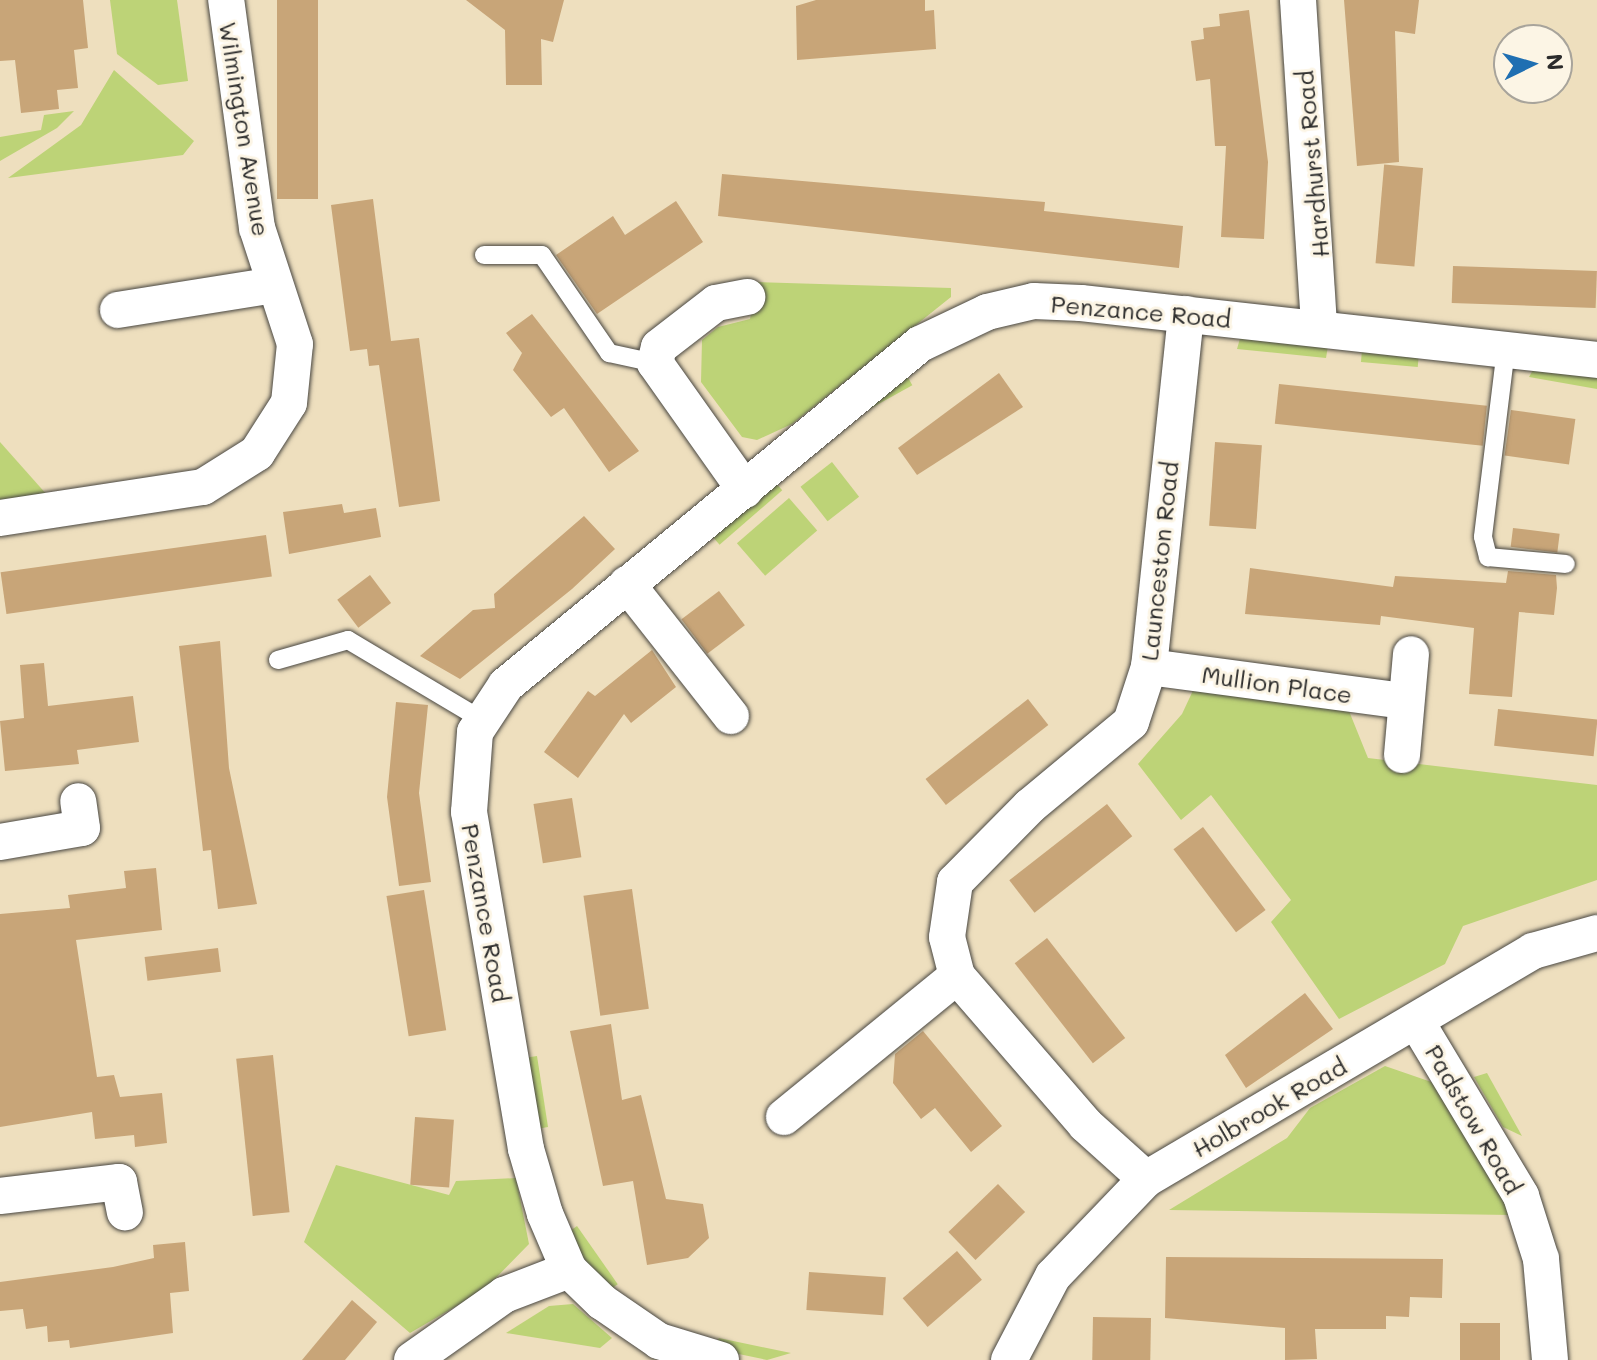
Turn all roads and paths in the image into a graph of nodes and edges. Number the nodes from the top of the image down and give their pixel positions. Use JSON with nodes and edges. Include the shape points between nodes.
{"nodes":[{"id":1,"x":226,"y":0,"type":"edge"},
{"id":2,"x":1298,"y":0,"type":"edge"},
{"id":3,"x":484,"y":255,"type":"dead end"},
{"id":4,"x":274,"y":285,"type":"junction"},
{"id":5,"x":747,"y":297,"type":"dead end"},
{"id":6,"x":118,"y":310,"type":"dead end"},
{"id":7,"x":1186,"y":314,"type":"junction"},
{"id":8,"x":1319,"y":328,"type":"junction"},
{"id":9,"x":1506,"y":349,"type":"junction"},
{"id":10,"x":1597,"y":360,"type":"edge"},
{"id":11,"x":655,"y":363,"type":"junction"},
{"id":12,"x":745,"y":490,"type":"junction"},
{"id":13,"x":0,"y":518,"type":"edge"},
{"id":14,"x":1566,"y":564,"type":"dead end"},
{"id":15,"x":627,"y":584,"type":"junction"},
{"id":16,"x":1411,"y":654,"type":"dead end"},
{"id":17,"x":278,"y":660,"type":"dead end"},
{"id":18,"x":1149,"y":667,"type":"junction"},
{"id":19,"x":1405,"y":701,"type":"junction"},
{"id":20,"x":731,"y":716,"type":"dead end"},
{"id":21,"x":482,"y":720,"type":"junction"},
{"id":22,"x":1402,"y":755,"type":"dead end"},
{"id":23,"x":78,"y":801,"type":"dead end"},
{"id":24,"x":0,"y":842,"type":"edge"},
{"id":25,"x":1597,"y":933,"type":"edge"},
{"id":26,"x":957,"y":976,"type":"junction"},
{"id":27,"x":1416,"y":1021,"type":"junction"},
{"id":28,"x":784,"y":1117,"type":"dead end"},
{"id":29,"x":1146,"y":1179,"type":"junction"},
{"id":30,"x":0,"y":1196,"type":"edge"},
{"id":31,"x":125,"y":1212,"type":"dead end"},
{"id":32,"x":569,"y":1270,"type":"junction"},
{"id":33,"x":412,"y":1360,"type":"edge"},
{"id":34,"x":721,"y":1360,"type":"edge"},
{"id":35,"x":1009,"y":1360,"type":"edge"},
{"id":36,"x":1550,"y":1360,"type":"edge"}],
"edges":[{"from":1,"to":4,"type":"street","name":"Wilmington Avenue","via":[[255,216]]},
{"from":2,"to":8,"type":"street","name":"Hardhurst Road"},
{"from":3,"to":11,"type":"lane","via":[[542,255],[609,353]]},
{"from":4,"to":6,"type":"street"},
{"from":4,"to":13,"type":"street","name":"Wilmington Avenue","via":[[289,319],[296,369],[289,403],[257,453],[203,487]]},
{"from":5,"to":11,"type":"street","via":[[716,303],[659,347]]},
{"from":7,"to":8,"type":"street","name":"Penzance Road"},
{"from":7,"to":12,"type":"street","name":"Penzance Road","via":[[1034,301],[987,312],[920,344]]},
{"from":7,"to":18,"type":"street","name":"Launceston Road"},
{"from":8,"to":9,"type":"street","name":"Penzance Road"},
{"from":9,"to":10,"type":"street","name":"Penzance Road"},
{"from":9,"to":14,"type":"lane","via":[[1483,537],[1488,557]]},
{"from":11,"to":12,"type":"street"},
{"from":12,"to":15,"type":"street","name":"Penzance Road"},
{"from":15,"to":20,"type":"street"},
{"from":15,"to":21,"type":"street","name":"Penzance Road","via":[[506,685]]},
{"from":16,"to":19,"type":"street"},
{"from":17,"to":21,"type":"lane","via":[[348,640]]},
{"from":18,"to":19,"type":"street","name":"Mullion Place"},
{"from":18,"to":26,"type":"street","name":"Launceston Road","via":[[1131,722],[1109,748],[1030,806],[955,882],[947,937]]},
{"from":19,"to":22,"type":"street"},
{"from":21,"to":32,"type":"street","name":"Penzance Road","via":[[468,769],[469,812],[526,1149]]},
{"from":23,"to":24,"type":"street","via":[[82,828]]},
{"from":25,"to":27,"type":"street","name":"Holbrook Road","via":[[1533,951]]},
{"from":26,"to":28,"type":"street"},
{"from":26,"to":29,"type":"street","name":"Launceston Road","via":[[1086,1125]]},
{"from":27,"to":29,"type":"street","name":"Holbrook Road"},
{"from":27,"to":36,"type":"street","name":"Padstow Road","via":[[1521,1196],[1541,1259]]},
{"from":29,"to":35,"type":"street","name":"Holbrook Road","via":[[1053,1276]]},
{"from":30,"to":31,"type":"street","via":[[119,1182]]},
{"from":32,"to":33,"type":"street","via":[[504,1295]]},
{"from":32,"to":34,"type":"street","via":[[659,1341]]}]}
